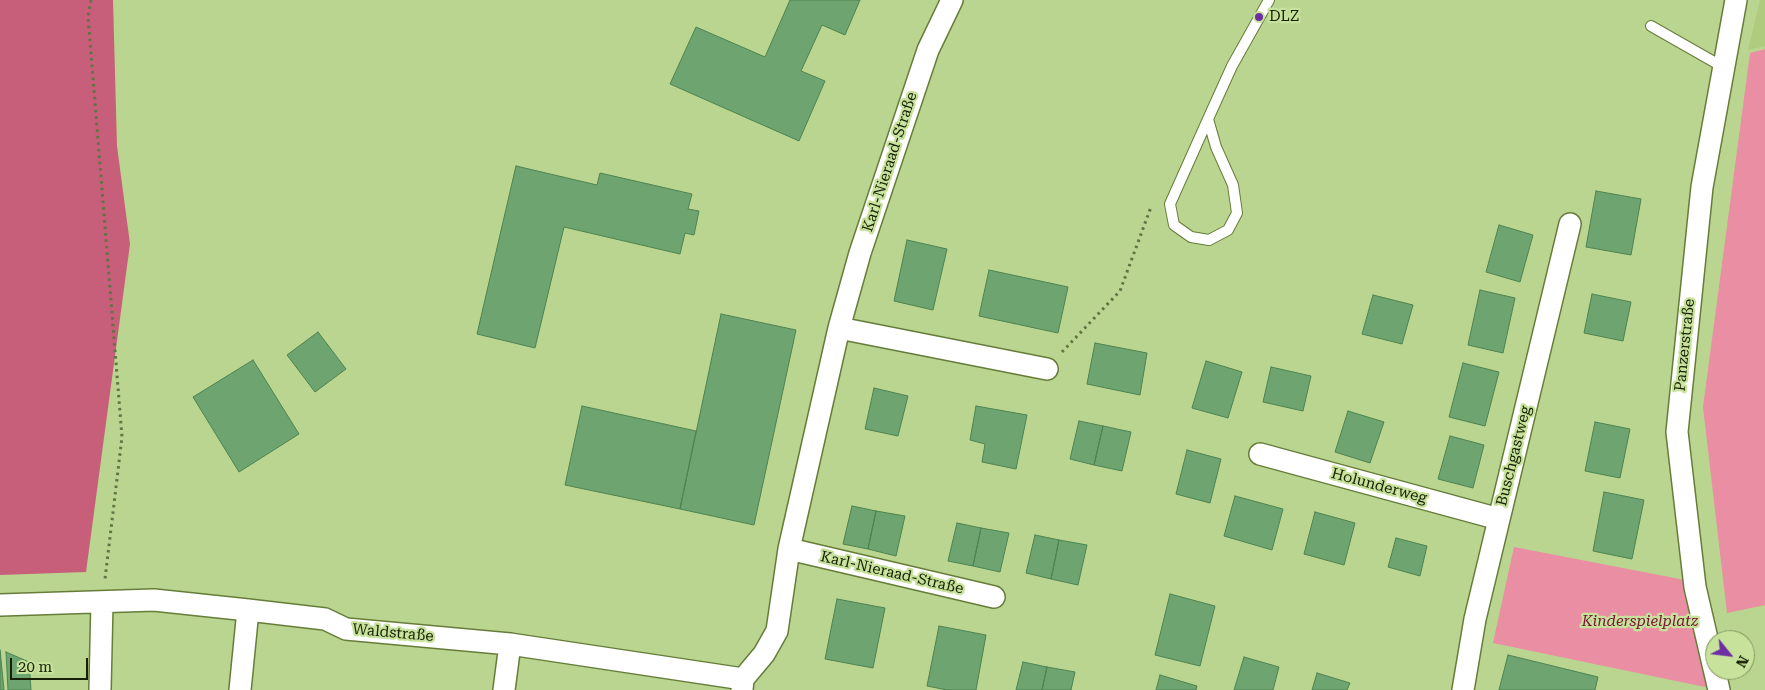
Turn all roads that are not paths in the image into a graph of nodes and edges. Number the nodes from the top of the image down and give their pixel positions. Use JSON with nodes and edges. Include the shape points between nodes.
{"nodes":[{"id":1,"x":952,"y":0,"type":"edge"},
{"id":2,"x":1269,"y":0,"type":"edge"},
{"id":3,"x":1736,"y":0,"type":"edge"},
{"id":4,"x":1651,"y":26,"type":"dead end"},
{"id":5,"x":1723,"y":67,"type":"junction"},
{"id":6,"x":1208,"y":119,"type":"junction"},
{"id":7,"x":1570,"y":224,"type":"dead end"},
{"id":8,"x":838,"y":328,"type":"junction"},
{"id":9,"x":1046,"y":369,"type":"road end"},
{"id":10,"x":1260,"y":454,"type":"dead end"},
{"id":11,"x":1498,"y":519,"type":"junction"},
{"id":12,"x":789,"y":550,"type":"junction"},
{"id":13,"x":994,"y":597,"type":"dead end"},
{"id":14,"x":102,"y":602,"type":"junction"},
{"id":15,"x":0,"y":605,"type":"edge"},
{"id":16,"x":248,"y":610,"type":"junction"},
{"id":17,"x":510,"y":644,"type":"junction"},
{"id":18,"x":742,"y":685,"type":"edge"},
{"id":19,"x":100,"y":690,"type":"edge"},
{"id":20,"x":240,"y":690,"type":"edge"},
{"id":21,"x":504,"y":690,"type":"edge"},
{"id":22,"x":1463,"y":690,"type":"edge"},
{"id":23,"x":1719,"y":690,"type":"edge"}],
"edges":[{"from":1,"to":8,"type":"street","name":"Karl-Nieraad-Straße","via":[[928,50]]},
{"from":2,"to":6,"type":"lane","via":[[1232,66]]},
{"from":3,"to":5,"type":"street","name":"Panzerstraße"},
{"from":4,"to":5,"type":"lane"},
{"from":5,"to":23,"type":"street","name":"Panzerstraße","via":[[1702,187],[1677,432],[1695,587]]},
{"from":6,"to":6,"type":"lane","via":[[1233,186],[1237,213],[1228,230],[1209,240],[1191,237],[1174,225],[1170,204]]},
{"from":7,"to":11,"type":"street","name":"Buschgastweg"},
{"from":8,"to":9,"type":"street"},
{"from":8,"to":12,"type":"street","name":"Karl-Nieraad-Straße"},
{"from":10,"to":11,"type":"street","name":"Holunderweg"},
{"from":11,"to":22,"type":"street","name":"Buschgastweg"},
{"from":12,"to":13,"type":"street","name":"Karl-Nieraad-Straße"},
{"from":12,"to":18,"type":"street","name":"Karl-Nieraad-Straße","via":[[777,631]]},
{"from":14,"to":15,"type":"street","name":"Waldstraße"},
{"from":14,"to":16,"type":"street","name":"Waldstraße","via":[[154,600]]},
{"from":14,"to":19,"type":"street"},
{"from":16,"to":17,"type":"street","name":"Waldstraße","via":[[325,619],[346,629]]},
{"from":16,"to":20,"type":"street"},
{"from":17,"to":18,"type":"street","name":"Waldstraße"},
{"from":17,"to":21,"type":"street"}]}
